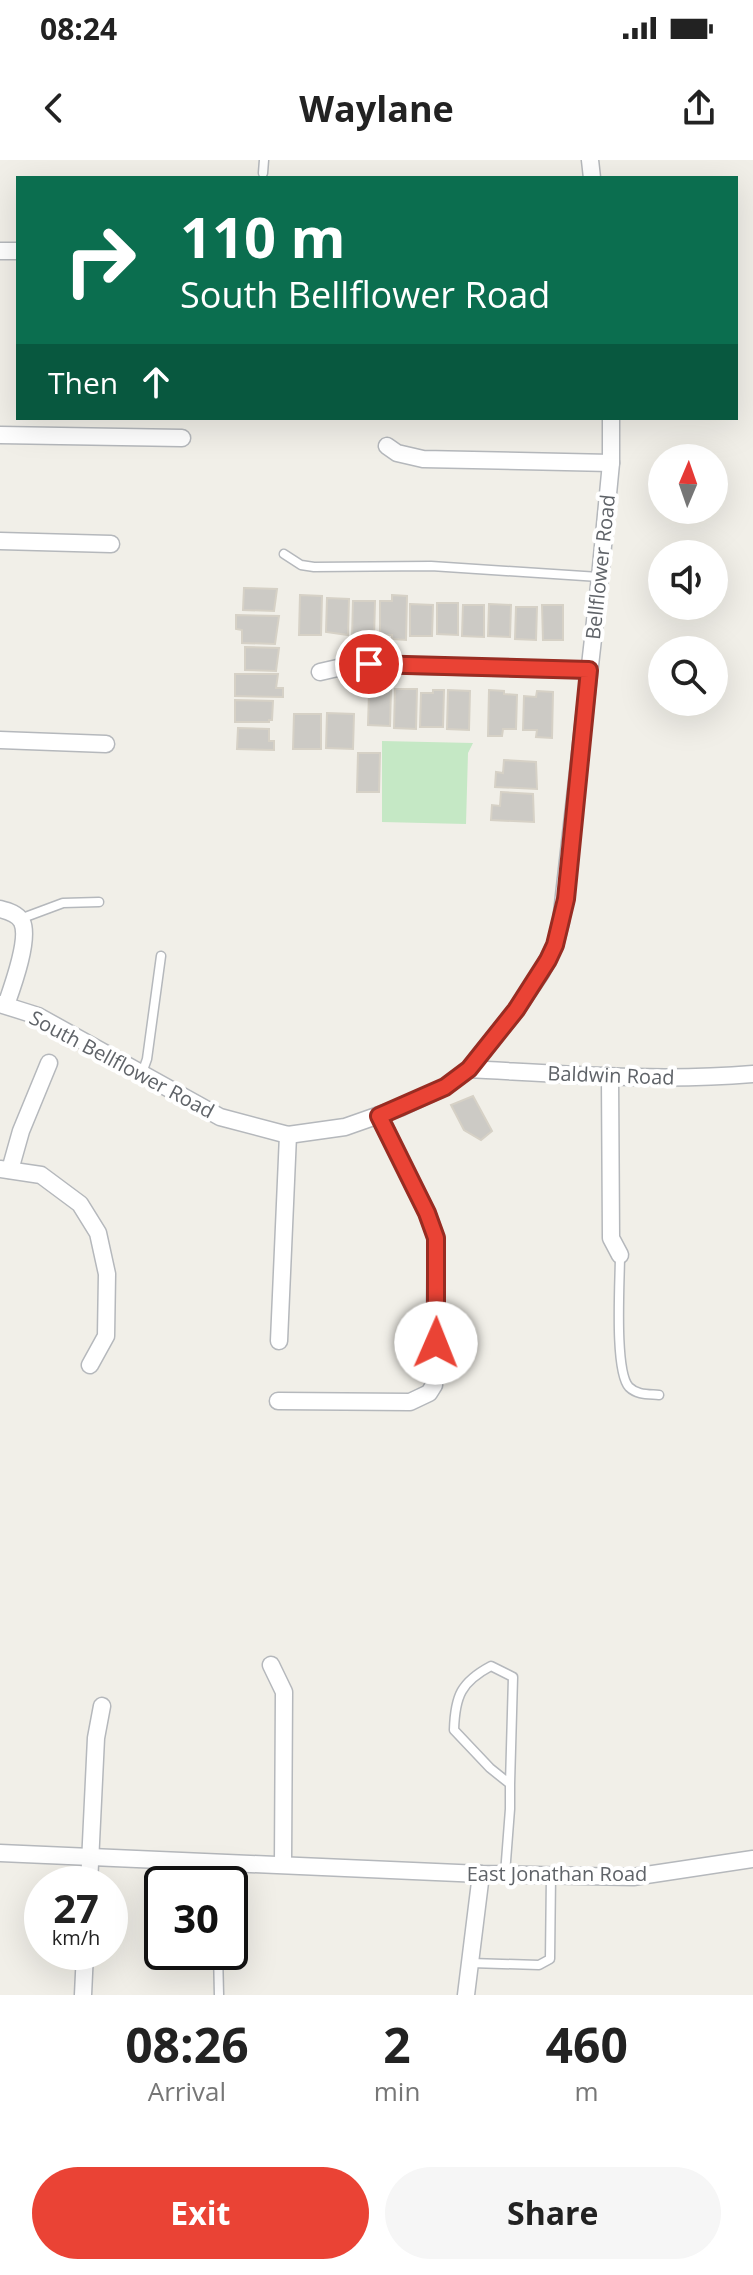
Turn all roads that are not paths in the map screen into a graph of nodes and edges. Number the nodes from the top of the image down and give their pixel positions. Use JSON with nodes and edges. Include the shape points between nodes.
{"nodes":[{"id":1,"x":264,"y":160,"type":"edge"},
{"id":2,"x":263,"y":173,"type":"dead end"},
{"id":3,"x":611,"y":420,"type":"edge"},
{"id":4,"x":0,"y":435,"type":"edge"},
{"id":5,"x":182,"y":438,"type":"dead end"},
{"id":6,"x":387,"y":446,"type":"dead end"},
{"id":7,"x":611,"y":463,"type":"junction"},
{"id":8,"x":0,"y":541,"type":"edge"},
{"id":9,"x":111,"y":544,"type":"dead end"},
{"id":10,"x":284,"y":554,"type":"dead end"},
{"id":11,"x":600,"y":577,"type":"junction"},
{"id":12,"x":589,"y":670,"type":"junction"},
{"id":13,"x":320,"y":672,"type":"dead end"},
{"id":14,"x":0,"y":740,"type":"edge"},
{"id":15,"x":106,"y":744,"type":"dead end"},
{"id":16,"x":99,"y":902,"type":"dead end"},
{"id":17,"x":0,"y":909,"type":"edge"},
{"id":18,"x":19,"y":919,"type":"junction"},
{"id":19,"x":161,"y":956,"type":"dead end"},
{"id":20,"x":3,"y":1004,"type":"edge"},
{"id":21,"x":49,"y":1063,"type":"dead end"},
{"id":22,"x":469,"y":1069,"type":"junction"},
{"id":23,"x":142,"y":1074,"type":"junction"},
{"id":24,"x":753,"y":1074,"type":"edge"},
{"id":25,"x":610,"y":1077,"type":"junction"},
{"id":26,"x":379,"y":1116,"type":"junction"},
{"id":27,"x":288,"y":1135,"type":"junction"},
{"id":28,"x":5,"y":1170,"type":"edge"},
{"id":29,"x":620,"y":1255,"type":"joint"},
{"id":30,"x":279,"y":1341,"type":"dead end"},
{"id":31,"x":90,"y":1365,"type":"dead end"},
{"id":32,"x":659,"y":1395,"type":"dead end"},
{"id":33,"x":278,"y":1401,"type":"dead end"},
{"id":34,"x":271,"y":1665,"type":"dead end"},
{"id":35,"x":102,"y":1706,"type":"dead end"},
{"id":36,"x":510,"y":1784,"type":"junction"},
{"id":37,"x":0,"y":1853,"type":"edge"},
{"id":38,"x":90,"y":1856,"type":"junction"},
{"id":39,"x":753,"y":1859,"type":"edge"},
{"id":40,"x":221,"y":1862,"type":"junction"},
{"id":41,"x":283,"y":1864,"type":"junction"},
{"id":42,"x":90,"y":1866,"type":"edge"},
{"id":43,"x":220,"y":1866,"type":"edge"},
{"id":44,"x":481,"y":1874,"type":"junction"},
{"id":45,"x":505,"y":1875,"type":"junction"},
{"id":46,"x":551,"y":1875,"type":"junction"},
{"id":47,"x":470,"y":1963,"type":"junction"},
{"id":48,"x":84,"y":1970,"type":"edge"},
{"id":49,"x":218,"y":1970,"type":"edge"},
{"id":50,"x":83,"y":1995,"type":"edge"},
{"id":51,"x":219,"y":1995,"type":"edge"},
{"id":52,"x":466,"y":1995,"type":"edge"}],
"edges":[{"from":1,"to":2,"type":"lane"},
{"from":3,"to":7,"type":"street","name":"Bellflower Road"},
{"from":4,"to":5,"type":"street"},
{"from":6,"to":7,"type":"street","via":[[423,459]]},
{"from":7,"to":11,"type":"street","name":"Bellflower Road"},
{"from":8,"to":9,"type":"street"},
{"from":10,"to":11,"type":"lane","via":[[314,567],[431,566]]},
{"from":11,"to":12,"type":"street","name":"Bellflower Road"},
{"from":12,"to":13,"type":"street","via":[[355,664]]},
{"from":12,"to":22,"type":"street","name":"Bellflower Road","via":[[558,934],[528,992]]},
{"from":14,"to":15,"type":"street"},
{"from":16,"to":18,"type":"lane","via":[[63,903]]},
{"from":17,"to":18,"type":"street"},
{"from":18,"to":20,"type":"street","via":[[24,937],[13,987]]},
{"from":19,"to":23,"type":"lane"},
{"from":20,"to":23,"type":"street","name":"South Bellflower Road","via":[[38,1016]]},
{"from":21,"to":28,"type":"street"},
{"from":22,"to":25,"type":"street","name":"Baldwin Road"},
{"from":22,"to":26,"type":"street","name":"South Bellflower Road","via":[[445,1087]]},
{"from":23,"to":27,"type":"street","name":"South Bellflower Road","via":[[220,1117]]},
{"from":24,"to":25,"type":"street","name":"Baldwin Road"},
{"from":25,"to":29,"type":"street","via":[[611,1238]]},
{"from":26,"to":27,"type":"street","name":"South Bellflower Road"},
{"from":26,"to":33,"type":"street","via":[[436,1238],[434,1385],[410,1402]]},
{"from":27,"to":30,"type":"street"},
{"from":28,"to":31,"type":"street","via":[[41,1175],[80,1204],[98,1233],[107,1274],[106,1336]]},
{"from":29,"to":32,"type":"lane","via":[[622,1373],[628,1386],[641,1394]]},
{"from":34,"to":41,"type":"street","via":[[284,1692]]},
{"from":35,"to":38,"type":"street"},
{"from":36,"to":36,"type":"lane","via":[[454,1730],[455,1704],[470,1677],[491,1666],[513,1677]]},
{"from":36,"to":45,"type":"lane"},
{"from":37,"to":38,"type":"street","name":"East Jonathan Road"},
{"from":38,"to":40,"type":"street","name":"East Jonathan Road"},
{"from":38,"to":42,"type":"street"},
{"from":39,"to":46,"type":"street","name":"East Jonathan Road","via":[[633,1877]]},
{"from":40,"to":41,"type":"street","name":"East Jonathan Road"},
{"from":40,"to":43,"type":"lane"},
{"from":41,"to":44,"type":"street","name":"East Jonathan Road"},
{"from":44,"to":45,"type":"street","name":"East Jonathan Road"},
{"from":44,"to":47,"type":"street"},
{"from":45,"to":46,"type":"street","name":"East Jonathan Road"},
{"from":46,"to":47,"type":"lane","via":[[550,1959],[539,1965]]},
{"from":47,"to":52,"type":"street"},
{"from":48,"to":50,"type":"street"},
{"from":49,"to":51,"type":"lane"}]}
